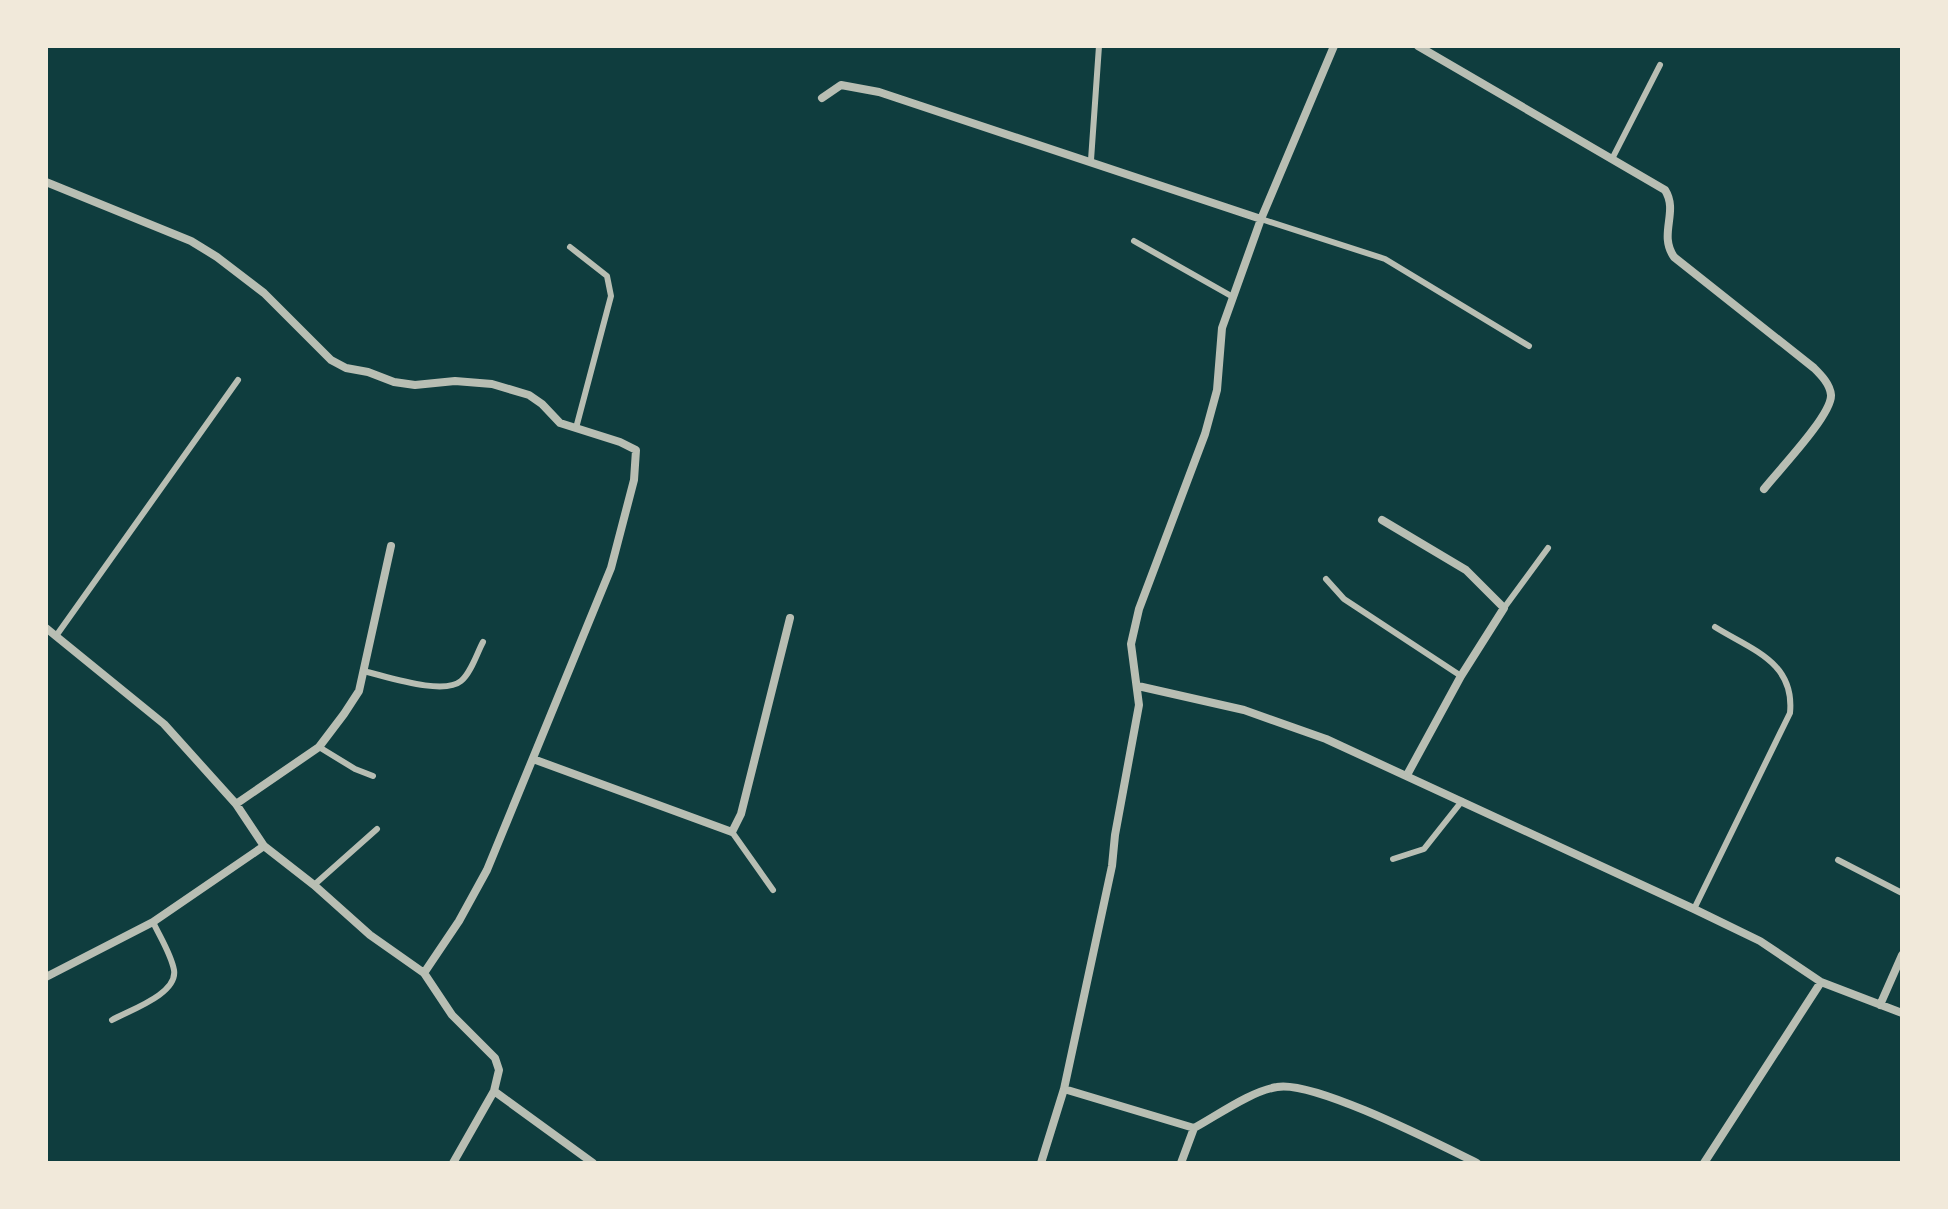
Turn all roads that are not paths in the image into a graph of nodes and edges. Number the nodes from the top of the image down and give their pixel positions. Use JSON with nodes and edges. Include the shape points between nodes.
{"nodes":[{"id":1,"x":1099,"y":46,"type":"edge"},
{"id":2,"x":1334,"y":46,"type":"edge"},
{"id":3,"x":1418,"y":46,"type":"edge"},
{"id":4,"x":1660,"y":65,"type":"dead end"},
{"id":5,"x":822,"y":98,"type":"dead end"},
{"id":6,"x":1612,"y":159,"type":"junction"},
{"id":7,"x":1091,"y":160,"type":"junction"},
{"id":8,"x":46,"y":182,"type":"edge"},
{"id":9,"x":1261,"y":219,"type":"junction"},
{"id":10,"x":1134,"y":241,"type":"dead end"},
{"id":11,"x":570,"y":247,"type":"dead end"},
{"id":12,"x":1233,"y":297,"type":"junction"},
{"id":13,"x":1529,"y":346,"type":"dead end"},
{"id":14,"x":238,"y":380,"type":"dead end"},
{"id":15,"x":576,"y":428,"type":"junction"},
{"id":16,"x":1764,"y":489,"type":"dead end"},
{"id":17,"x":1382,"y":520,"type":"dead end"},
{"id":18,"x":391,"y":546,"type":"dead end"},
{"id":19,"x":1548,"y":548,"type":"dead end"},
{"id":20,"x":1326,"y":579,"type":"dead end"},
{"id":21,"x":1504,"y":608,"type":"junction"},
{"id":22,"x":790,"y":618,"type":"dead end"},
{"id":23,"x":1715,"y":627,"type":"dead end"},
{"id":24,"x":46,"y":628,"type":"edge"},
{"id":25,"x":56,"y":636,"type":"junction"},
{"id":26,"x":483,"y":642,"type":"dead end"},
{"id":27,"x":363,"y":671,"type":"junction"},
{"id":28,"x":1461,"y":676,"type":"junction"},
{"id":29,"x":1138,"y":686,"type":"junction"},
{"id":30,"x":319,"y":747,"type":"junction"},
{"id":31,"x":533,"y":759,"type":"junction"},
{"id":32,"x":1407,"y":775,"type":"junction"},
{"id":33,"x":373,"y":776,"type":"dead end"},
{"id":34,"x":1462,"y":801,"type":"junction"},
{"id":35,"x":236,"y":804,"type":"junction"},
{"id":36,"x":377,"y":829,"type":"dead end"},
{"id":37,"x":732,"y":832,"type":"junction"},
{"id":38,"x":264,"y":846,"type":"junction"},
{"id":39,"x":1393,"y":859,"type":"dead end"},
{"id":40,"x":1838,"y":860,"type":"dead end"},
{"id":41,"x":314,"y":885,"type":"junction"},
{"id":42,"x":773,"y":890,"type":"dead end"},
{"id":43,"x":1902,"y":893,"type":"edge"},
{"id":44,"x":1694,"y":909,"type":"junction"},
{"id":45,"x":153,"y":922,"type":"junction"},
{"id":46,"x":1902,"y":955,"type":"edge"},
{"id":47,"x":424,"y":973,"type":"junction"},
{"id":48,"x":46,"y":977,"type":"edge"},
{"id":49,"x":1821,"y":982,"type":"junction"},
{"id":50,"x":1880,"y":1005,"type":"junction"},
{"id":51,"x":1902,"y":1013,"type":"edge"},
{"id":52,"x":112,"y":1020,"type":"dead end"},
{"id":53,"x":1064,"y":1089,"type":"junction"},
{"id":54,"x":494,"y":1091,"type":"junction"},
{"id":55,"x":1194,"y":1128,"type":"junction"},
{"id":56,"x":453,"y":1163,"type":"edge"},
{"id":57,"x":593,"y":1163,"type":"edge"},
{"id":58,"x":1041,"y":1163,"type":"edge"},
{"id":59,"x":1181,"y":1163,"type":"edge"},
{"id":60,"x":1477,"y":1163,"type":"edge"},
{"id":61,"x":1704,"y":1163,"type":"edge"}],
"edges":[{"from":1,"to":7,"type":"lane"},
{"from":2,"to":9,"type":"street"},
{"from":3,"to":6,"type":"street"},
{"from":4,"to":6,"type":"lane"},
{"from":5,"to":7,"type":"street","via":[[841,85],[879,92]]},
{"from":6,"to":16,"type":"street","via":[[1665,190],[1671,203],[1665,241],[1674,257],[1826,381],[1831,393],[1826,410]]},
{"from":7,"to":9,"type":"street"},
{"from":8,"to":15,"type":"street","via":[[191,241],[217,257],[346,368],[415,385],[492,384],[529,395],[560,423]]},
{"from":9,"to":12,"type":"street"},
{"from":9,"to":13,"type":"lane","via":[[1385,259]]},
{"from":10,"to":12,"type":"lane"},
{"from":11,"to":15,"type":"lane","via":[[607,276],[611,296]]},
{"from":12,"to":29,"type":"street","via":[[1222,328],[1217,390],[1205,434],[1139,609],[1131,644]]},
{"from":14,"to":25,"type":"lane"},
{"from":15,"to":31,"type":"street","via":[[630,445],[637,458],[611,568]]},
{"from":17,"to":21,"type":"street","via":[[1466,570]]},
{"from":18,"to":27,"type":"street"},
{"from":19,"to":21,"type":"lane"},
{"from":20,"to":28,"type":"lane","via":[[1344,599]]},
{"from":21,"to":28,"type":"street"},
{"from":22,"to":37,"type":"street"},
{"from":23,"to":44,"type":"lane","via":[[1779,668],[1788,683],[1790,713]]},
{"from":24,"to":25,"type":"street"},
{"from":25,"to":35,"type":"street","via":[[164,724]]},
{"from":26,"to":27,"type":"lane","via":[[462,680],[447,688]]},
{"from":27,"to":30,"type":"street","via":[[359,691]]},
{"from":28,"to":32,"type":"street"},
{"from":29,"to":32,"type":"street","via":[[1244,710]]},
{"from":29,"to":53,"type":"street","via":[[1112,866]]},
{"from":30,"to":33,"type":"lane"},
{"from":30,"to":35,"type":"street"},
{"from":31,"to":37,"type":"street"},
{"from":31,"to":47,"type":"street","via":[[487,870]]},
{"from":32,"to":34,"type":"street"},
{"from":34,"to":39,"type":"lane","via":[[1424,849]]},
{"from":34,"to":44,"type":"street"},
{"from":35,"to":38,"type":"street"},
{"from":36,"to":41,"type":"lane"},
{"from":37,"to":42,"type":"lane"},
{"from":38,"to":41,"type":"street"},
{"from":38,"to":45,"type":"street"},
{"from":40,"to":43,"type":"lane"},
{"from":41,"to":47,"type":"street","via":[[370,935]]},
{"from":44,"to":49,"type":"street","via":[[1760,941]]},
{"from":45,"to":48,"type":"street"},
{"from":45,"to":52,"type":"lane","via":[[173,964],[172,983],[162,994]]},
{"from":46,"to":50,"type":"street"},
{"from":47,"to":54,"type":"street","via":[[452,1015],[495,1058],[499,1070]]},
{"from":49,"to":50,"type":"street"},
{"from":49,"to":61,"type":"street"},
{"from":50,"to":51,"type":"street"},
{"from":53,"to":55,"type":"street"},
{"from":53,"to":58,"type":"street"},
{"from":54,"to":56,"type":"street"},
{"from":54,"to":57,"type":"street"},
{"from":55,"to":59,"type":"street"},
{"from":55,"to":60,"type":"street","via":[[1263,1091],[1305,1088]]}]}
